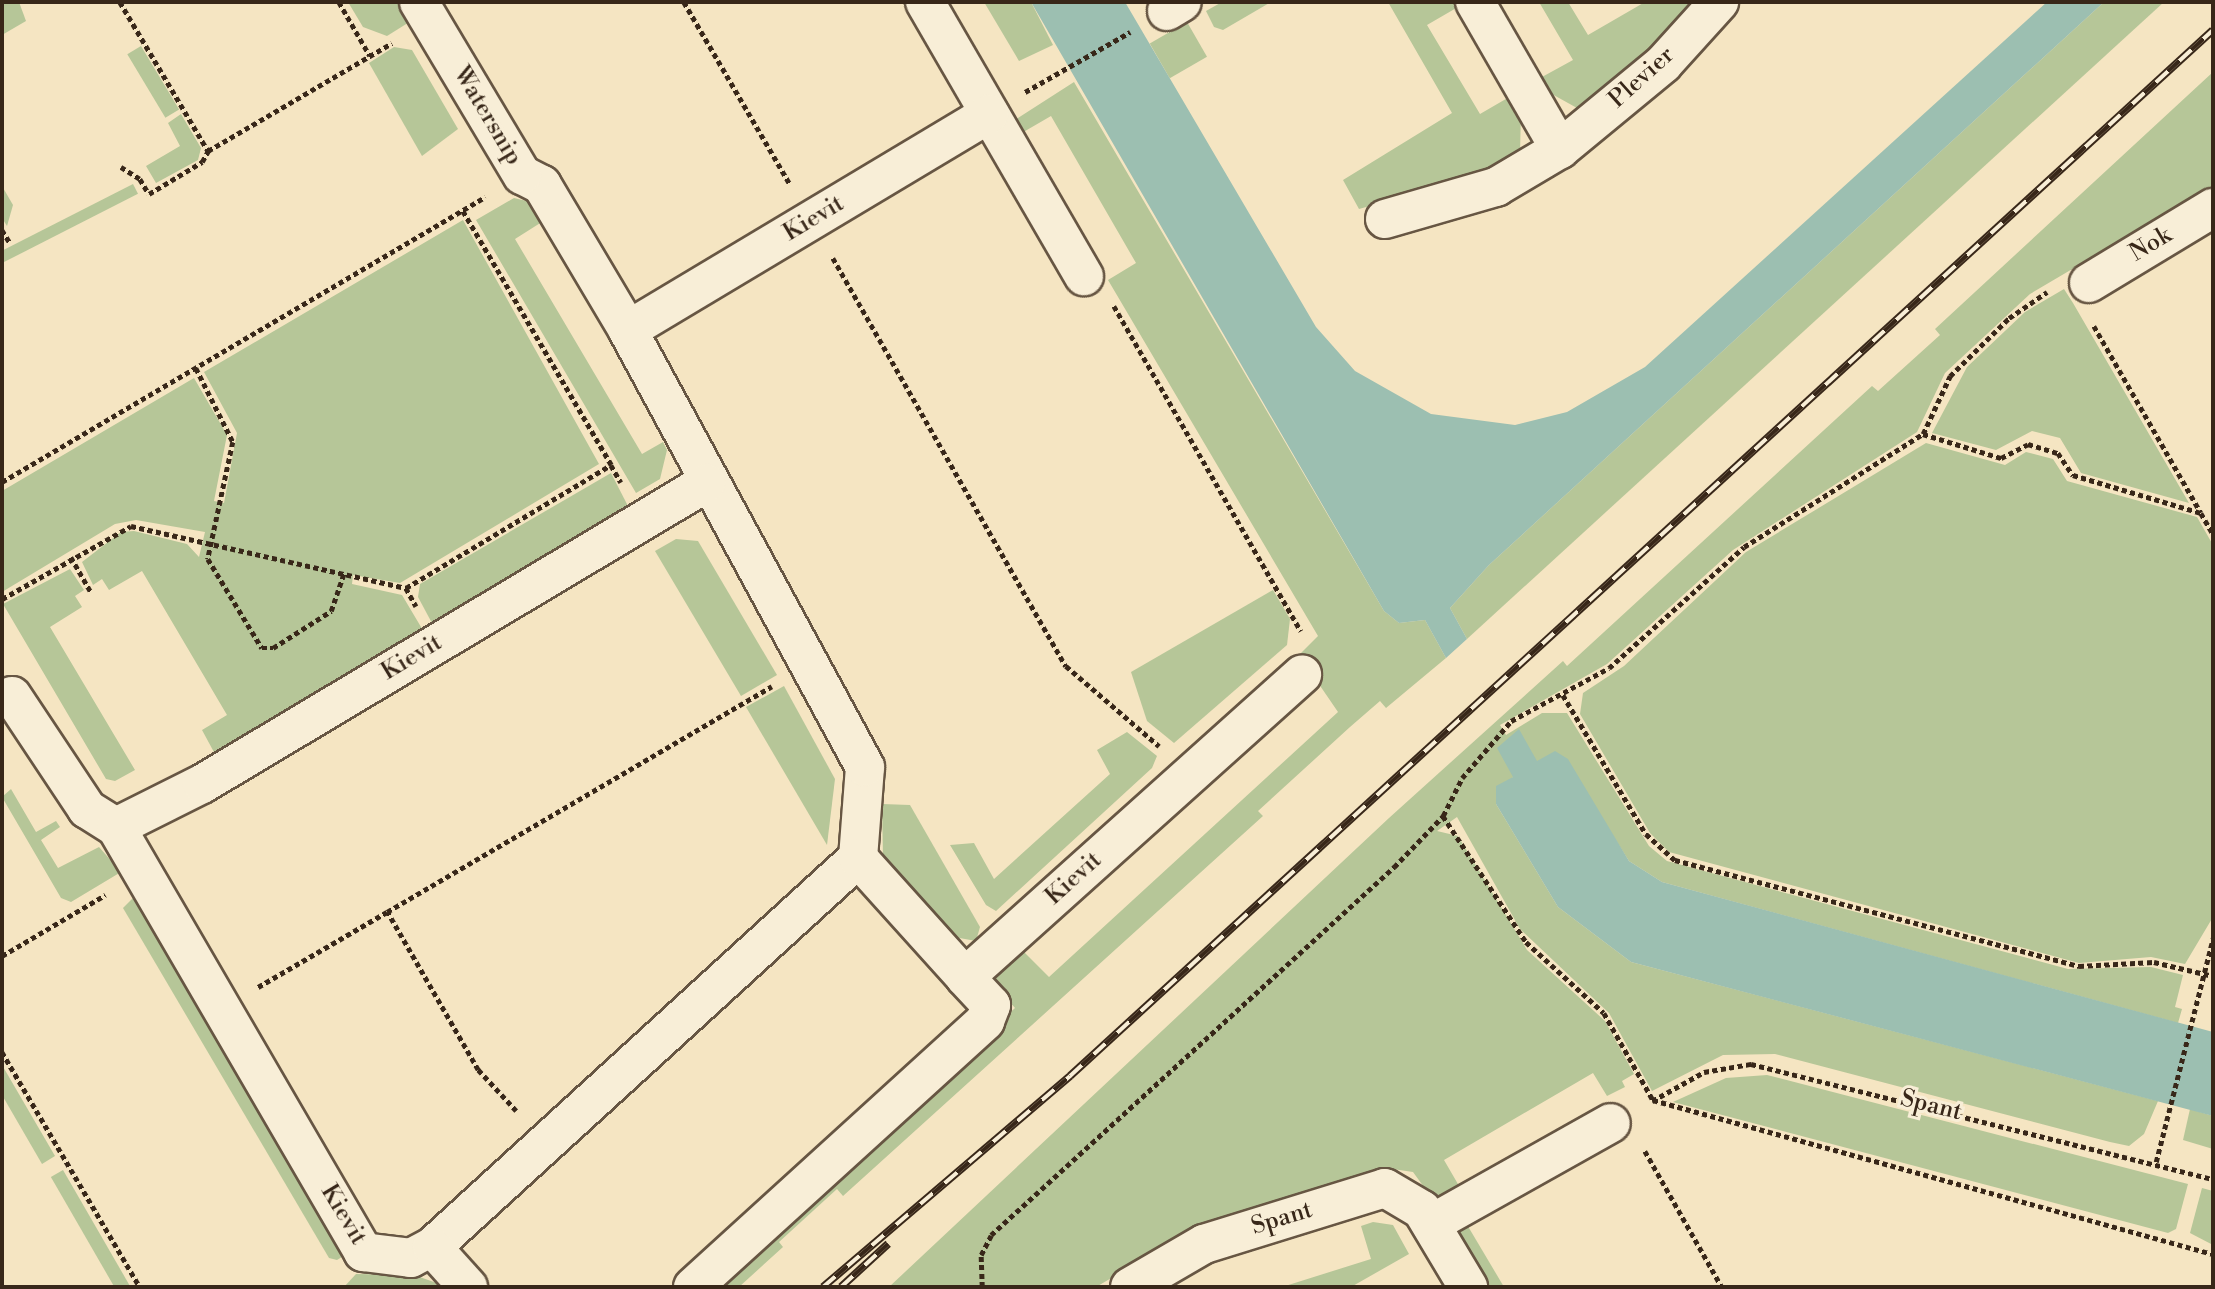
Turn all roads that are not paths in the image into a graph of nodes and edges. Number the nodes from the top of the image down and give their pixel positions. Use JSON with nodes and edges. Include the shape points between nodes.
{"nodes":[{"id":1,"x":925,"y":2,"type":"edge"},
{"id":2,"x":1475,"y":2,"type":"edge"},
{"id":3,"x":1719,"y":2,"type":"edge"},
{"id":4,"x":425,"y":11,"type":"edge"},
{"id":5,"x":989,"y":114,"type":"junction"},
{"id":6,"x":1560,"y":149,"type":"junction"},
{"id":7,"x":2213,"y":208,"type":"edge"},
{"id":8,"x":1385,"y":219,"type":"dead end"},
{"id":9,"x":1084,"y":276,"type":"road end"},
{"id":10,"x":2081,"y":287,"type":"road end"},
{"id":11,"x":628,"y":330,"type":"junction"},
{"id":12,"x":706,"y":483,"type":"junction"},
{"id":13,"x":1302,"y":675,"type":"road end"},
{"id":14,"x":5,"y":692,"type":"edge"},
{"id":15,"x":116,"y":827,"type":"junction"},
{"id":16,"x":858,"y":858,"type":"junction"},
{"id":17,"x":965,"y":977,"type":"junction"},
{"id":18,"x":1617,"y":1119,"type":"road end"},
{"id":19,"x":1431,"y":1224,"type":"junction"},
{"id":20,"x":432,"y":1247,"type":"junction"},
{"id":21,"x":468,"y":1287,"type":"edge"},
{"id":22,"x":692,"y":1287,"type":"edge"},
{"id":23,"x":1130,"y":1287,"type":"edge"},
{"id":24,"x":1468,"y":1287,"type":"edge"}],
"edges":[{"from":1,"to":5,"type":"street"},
{"from":2,"to":6,"type":"street"},
{"from":3,"to":6,"type":"street","name":"Plevier","via":[[1662,64]]},
{"from":4,"to":11,"type":"street","name":"Watersnip","via":[[522,175],[542,185]]},
{"from":5,"to":9,"type":"street"},
{"from":5,"to":11,"type":"street","name":"Kievit"},
{"from":6,"to":8,"type":"street","name":"Plevier","via":[[1496,187]]},
{"from":7,"to":10,"type":"street","name":"Nok"},
{"from":11,"to":12,"type":"street","via":[[705,463]]},
{"from":12,"to":15,"type":"street","name":"Kievit","via":[[202,784]]},
{"from":12,"to":16,"type":"street","via":[[865,766]]},
{"from":13,"to":17,"type":"street","name":"Kievit"},
{"from":14,"to":15,"type":"street","name":"Kievit","via":[[86,809]]},
{"from":15,"to":20,"type":"street","name":"Kievit","via":[[363,1252],[411,1258]]},
{"from":16,"to":17,"type":"street"},
{"from":16,"to":20,"type":"street","name":"Kievit"},
{"from":17,"to":22,"type":"street","via":[[991,1005],[985,1021]]},
{"from":18,"to":19,"type":"street"},
{"from":19,"to":23,"type":"street","name":"Spant","via":[[1410,1198],[1385,1188],[1204,1244]]},
{"from":19,"to":24,"type":"street","name":"Spant"},
{"from":20,"to":21,"type":"street"}]}
